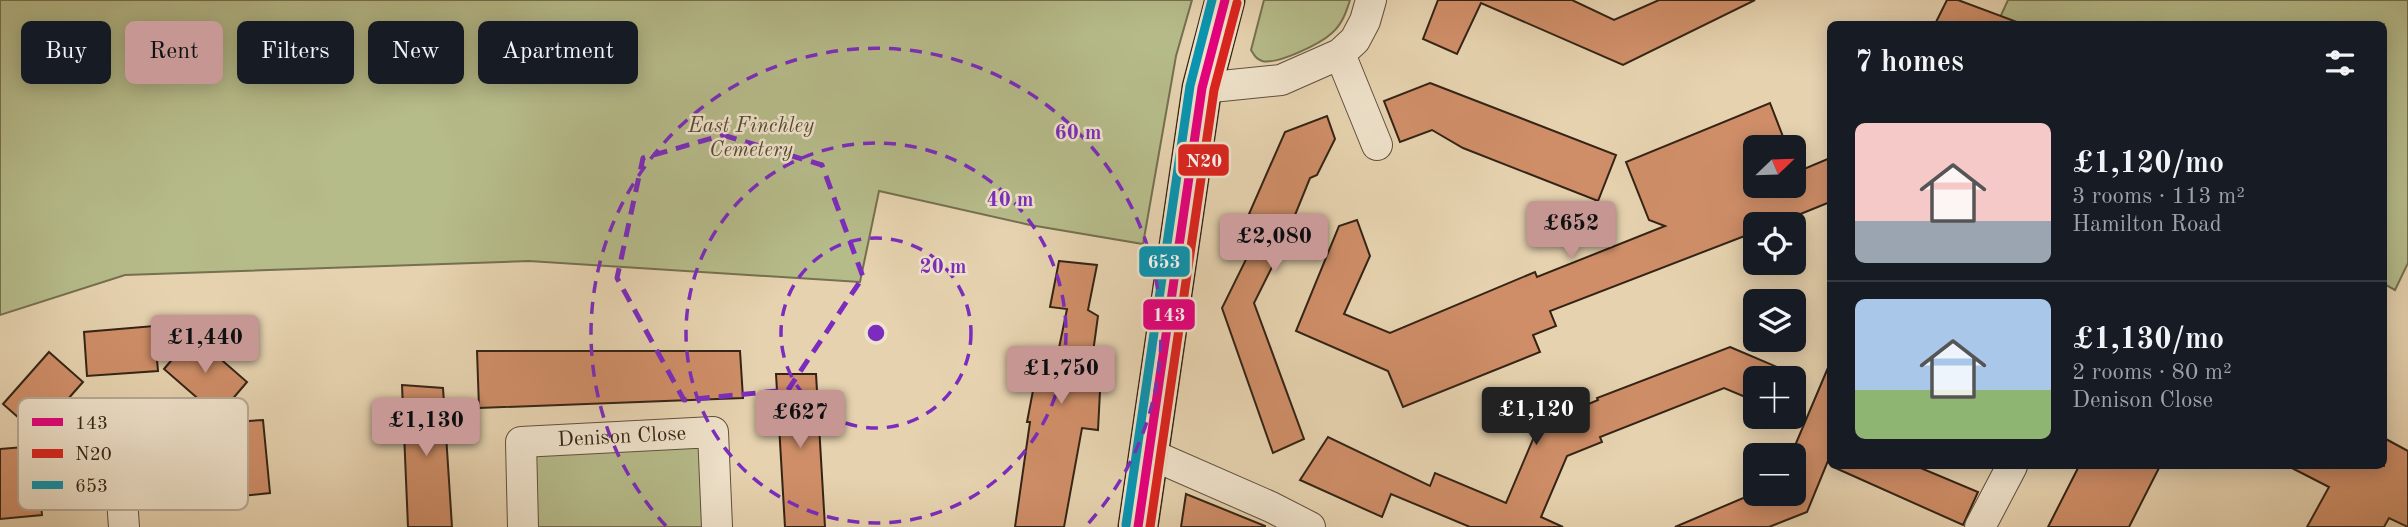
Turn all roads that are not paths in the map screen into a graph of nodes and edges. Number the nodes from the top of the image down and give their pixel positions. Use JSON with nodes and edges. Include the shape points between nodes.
{"nodes":[{"id":1,"x":1224,"y":0,"type":"edge"},
{"id":2,"x":1371,"y":0,"type":"edge"},
{"id":3,"x":1340,"y":54,"type":"junction"},
{"id":4,"x":1202,"y":88,"type":"junction"},
{"id":5,"x":1377,"y":145,"type":"dead end"},
{"id":6,"x":1150,"y":454,"type":"junction"},
{"id":7,"x":2010,"y":469,"type":"edge"},
{"id":8,"x":523,"y":527,"type":"edge"},
{"id":9,"x":717,"y":527,"type":"edge"},
{"id":10,"x":1138,"y":527,"type":"edge"},
{"id":11,"x":1310,"y":527,"type":"edge"},
{"id":12,"x":1980,"y":527,"type":"edge"}],
"edges":[{"from":1,"to":4,"type":"main road"},
{"from":2,"to":3,"type":"street","via":[[1355,40]]},
{"from":3,"to":4,"type":"street","via":[[1281,80]]},
{"from":3,"to":5,"type":"street"},
{"from":4,"to":6,"type":"main road"},
{"from":6,"to":10,"type":"main road"},
{"from":6,"to":11,"type":"street"},
{"from":7,"to":12,"type":"street"},
{"from":8,"to":9,"type":"street","name":"Denison Close","via":[[521,442],[713,432]]}]}
